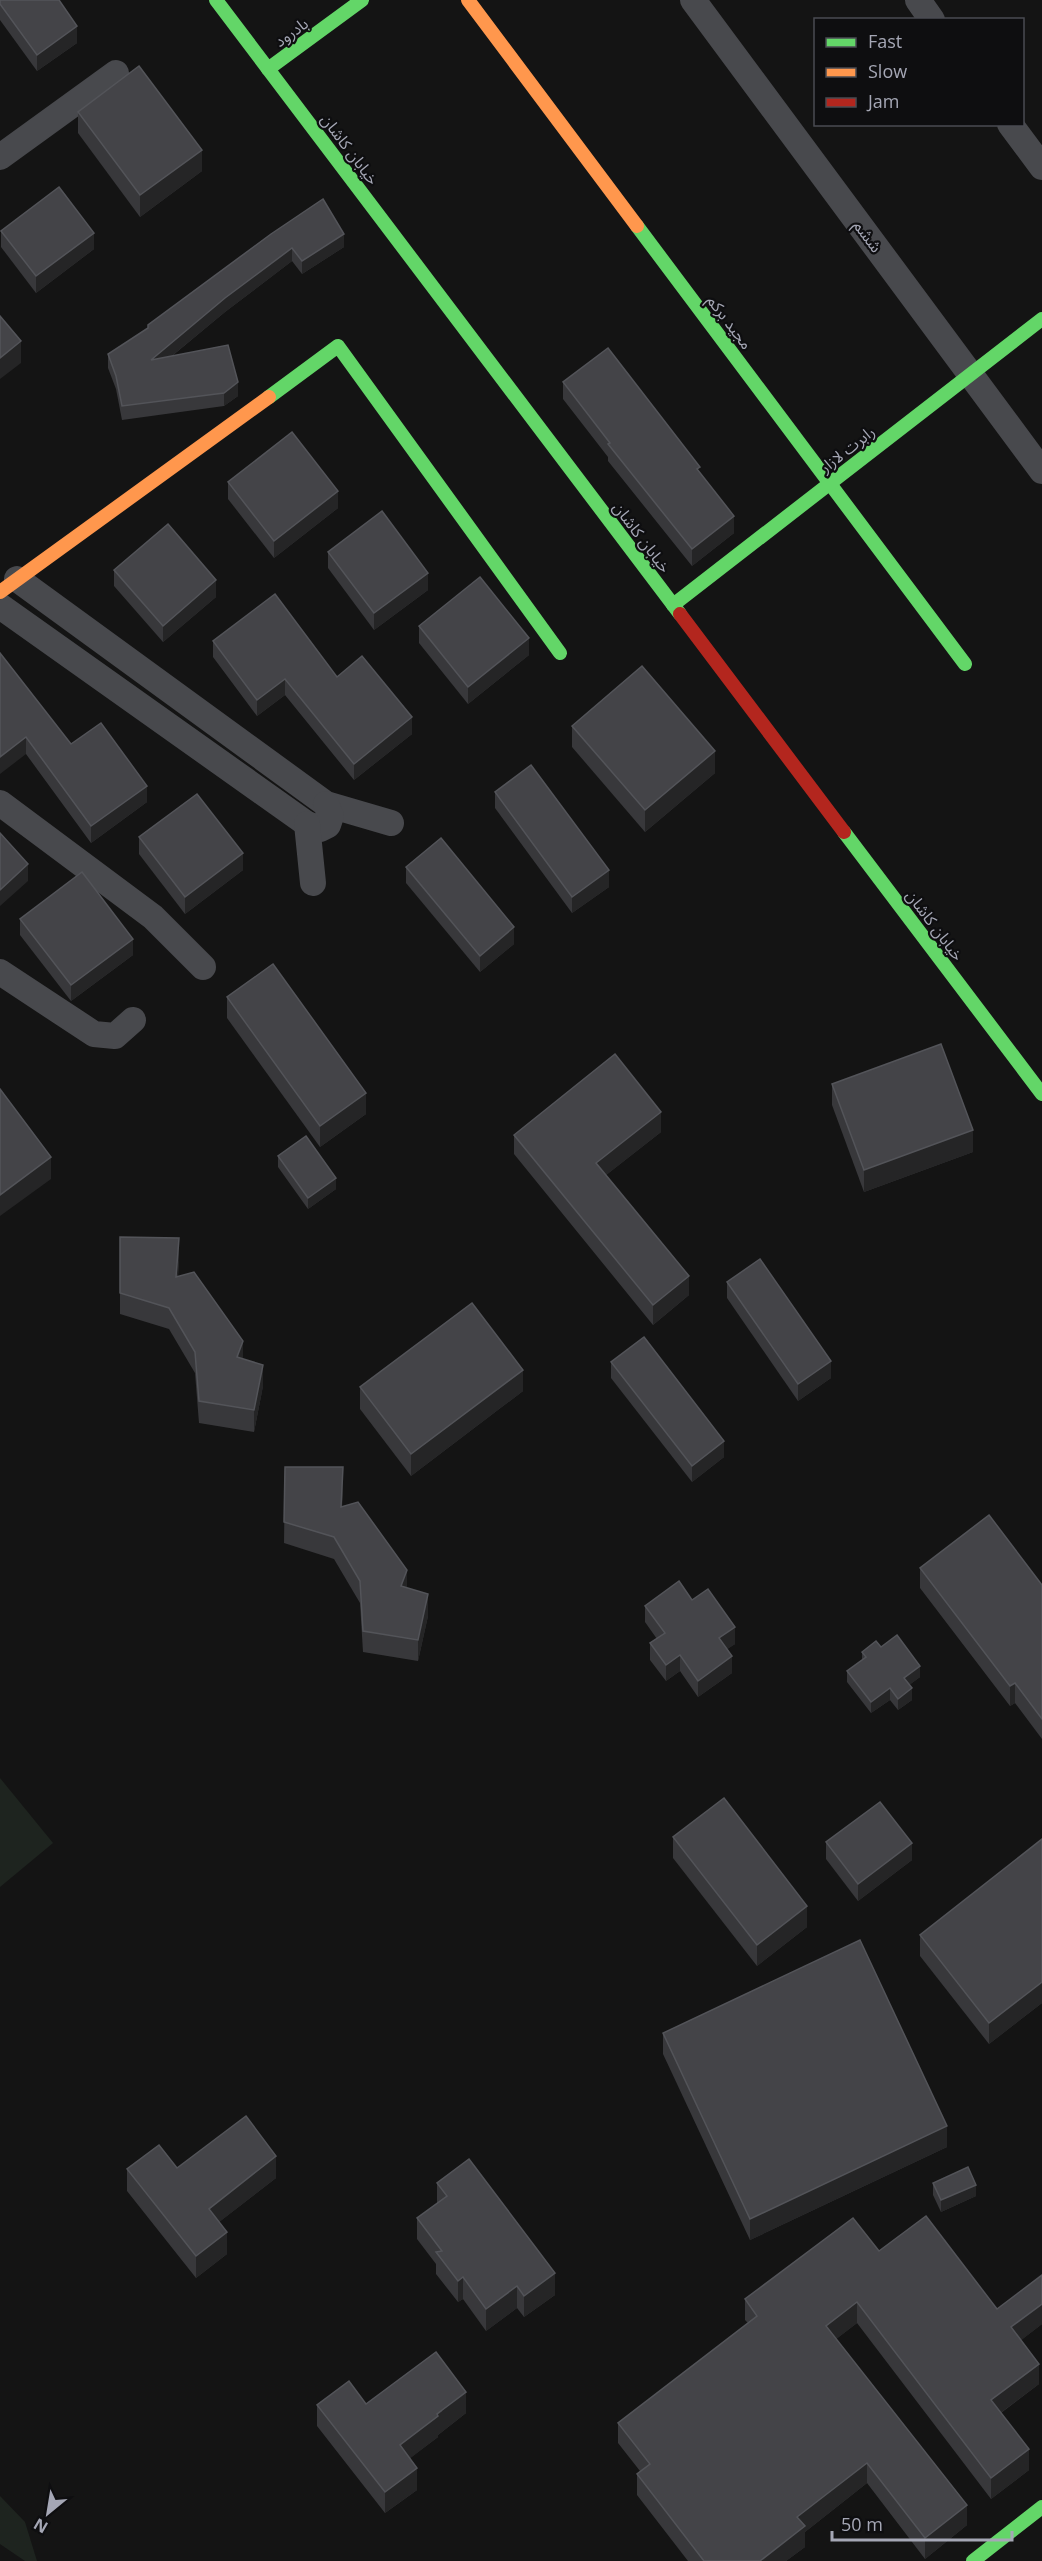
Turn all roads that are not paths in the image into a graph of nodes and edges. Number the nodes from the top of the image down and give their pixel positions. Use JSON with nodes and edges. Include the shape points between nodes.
{"nodes":[{"id":1,"x":216,"y":0,"type":"edge"},
{"id":2,"x":362,"y":0,"type":"edge"},
{"id":3,"x":468,"y":0,"type":"edge"},
{"id":4,"x":693,"y":0,"type":"edge"},
{"id":5,"x":918,"y":0,"type":"edge"},
{"id":6,"x":931,"y":18,"type":"edge"},
{"id":7,"x":268,"y":69,"type":"junction"},
{"id":8,"x":116,"y":73,"type":"dead end"},
{"id":9,"x":1011,"y":126,"type":"edge"},
{"id":10,"x":0,"y":157,"type":"edge"},
{"id":11,"x":1042,"y":167,"type":"edge"},
{"id":12,"x":1042,"y":319,"type":"edge"},
{"id":13,"x":970,"y":375,"type":"junction"},
{"id":14,"x":1042,"y":471,"type":"edge"},
{"id":15,"x":830,"y":483,"type":"junction"},
{"id":16,"x":9,"y":585,"type":"edge"},
{"id":17,"x":672,"y":604,"type":"junction"},
{"id":18,"x":0,"y":606,"type":"edge"},
{"id":19,"x":560,"y":653,"type":"dead end"},
{"id":20,"x":965,"y":664,"type":"dead end"},
{"id":21,"x":0,"y":803,"type":"edge"},
{"id":22,"x":326,"y":804,"type":"junction"},
{"id":23,"x":391,"y":823,"type":"dead end"},
{"id":24,"x":307,"y":824,"type":"junction"},
{"id":25,"x":313,"y":883,"type":"dead end"},
{"id":26,"x":202,"y":967,"type":"dead end"},
{"id":27,"x":0,"y":972,"type":"edge"},
{"id":28,"x":133,"y":1020,"type":"dead end"},
{"id":29,"x":1042,"y":1094,"type":"edge"},
{"id":30,"x":1042,"y":2507,"type":"edge"},
{"id":31,"x":981,"y":2559,"type":"edge"}],
"edges":[{"from":1,"to":7,"type":"street","name":"خیابان کاشان"},
{"from":2,"to":7,"type":"street","name":"بادرود"},
{"from":3,"to":15,"type":"street","name":"مجید برکم"},
{"from":4,"to":13,"type":"street","name":"ششم"},
{"from":5,"to":6,"type":"street"},
{"from":7,"to":17,"type":"street","name":"خیابان کاشان"},
{"from":8,"to":10,"type":"street"},
{"from":9,"to":11,"type":"street"},
{"from":12,"to":13,"type":"street","name":"رابرت لازار"},
{"from":13,"to":14,"type":"street","name":"ششم"},
{"from":13,"to":15,"type":"street","name":"رابرت لازار"},
{"from":15,"to":17,"type":"street","name":"رابرت لازار"},
{"from":15,"to":20,"type":"street","name":"مجید برکم"},
{"from":16,"to":19,"type":"street","via":[[338,346]]},
{"from":16,"to":22,"type":"street"},
{"from":17,"to":29,"type":"street","name":"خیابان کاشان"},
{"from":18,"to":24,"type":"street"},
{"from":21,"to":26,"type":"street","via":[[153,917]]},
{"from":22,"to":23,"type":"street"},
{"from":22,"to":24,"type":"street","via":[[332,816],[328,825],[320,829]]},
{"from":24,"to":25,"type":"street"},
{"from":27,"to":28,"type":"street","via":[[94,1035],[114,1036]]},
{"from":30,"to":31,"type":"street"}]}
